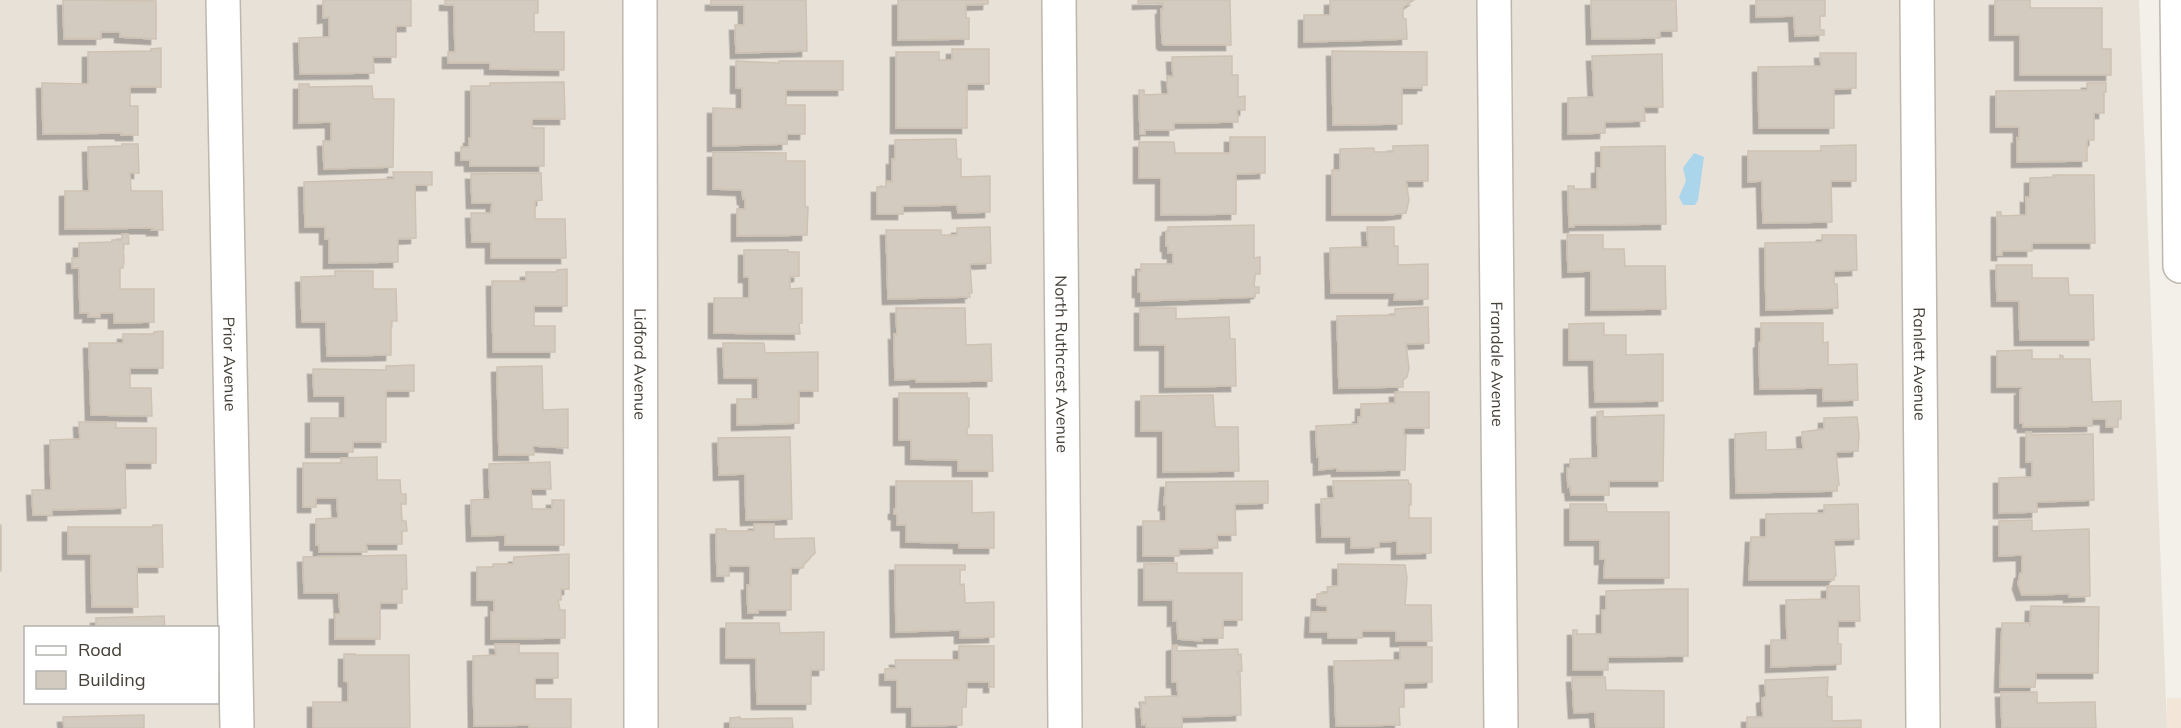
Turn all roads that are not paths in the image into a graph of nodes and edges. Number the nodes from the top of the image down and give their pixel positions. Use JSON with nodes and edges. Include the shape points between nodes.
{"nodes":[{"id":1,"x":223,"y":0,"type":"edge"},
{"id":2,"x":640,"y":0,"type":"edge"},
{"id":3,"x":1059,"y":0,"type":"edge"},
{"id":4,"x":1494,"y":0,"type":"edge"},
{"id":5,"x":1917,"y":0,"type":"edge"},
{"id":6,"x":2177,"y":0,"type":"edge"},
{"id":7,"x":2180,"y":124,"type":"edge"},
{"id":8,"x":2180,"y":266,"type":"edge"},
{"id":9,"x":237,"y":728,"type":"edge"},
{"id":10,"x":641,"y":728,"type":"edge"},
{"id":11,"x":1065,"y":728,"type":"edge"},
{"id":12,"x":1501,"y":728,"type":"edge"},
{"id":13,"x":1923,"y":728,"type":"edge"}],
"edges":[{"from":1,"to":9,"type":"street","name":"Prior Avenue"},
{"from":2,"to":10,"type":"street","name":"Lidford Avenue"},
{"from":3,"to":11,"type":"street","name":"North Ruthcrest Avenue"},
{"from":4,"to":12,"type":"street","name":"Frandale Avenue"},
{"from":5,"to":13,"type":"street","name":"Ranlett Avenue"},
{"from":6,"to":7,"type":"street"},
{"from":7,"to":8,"type":"street"}]}
